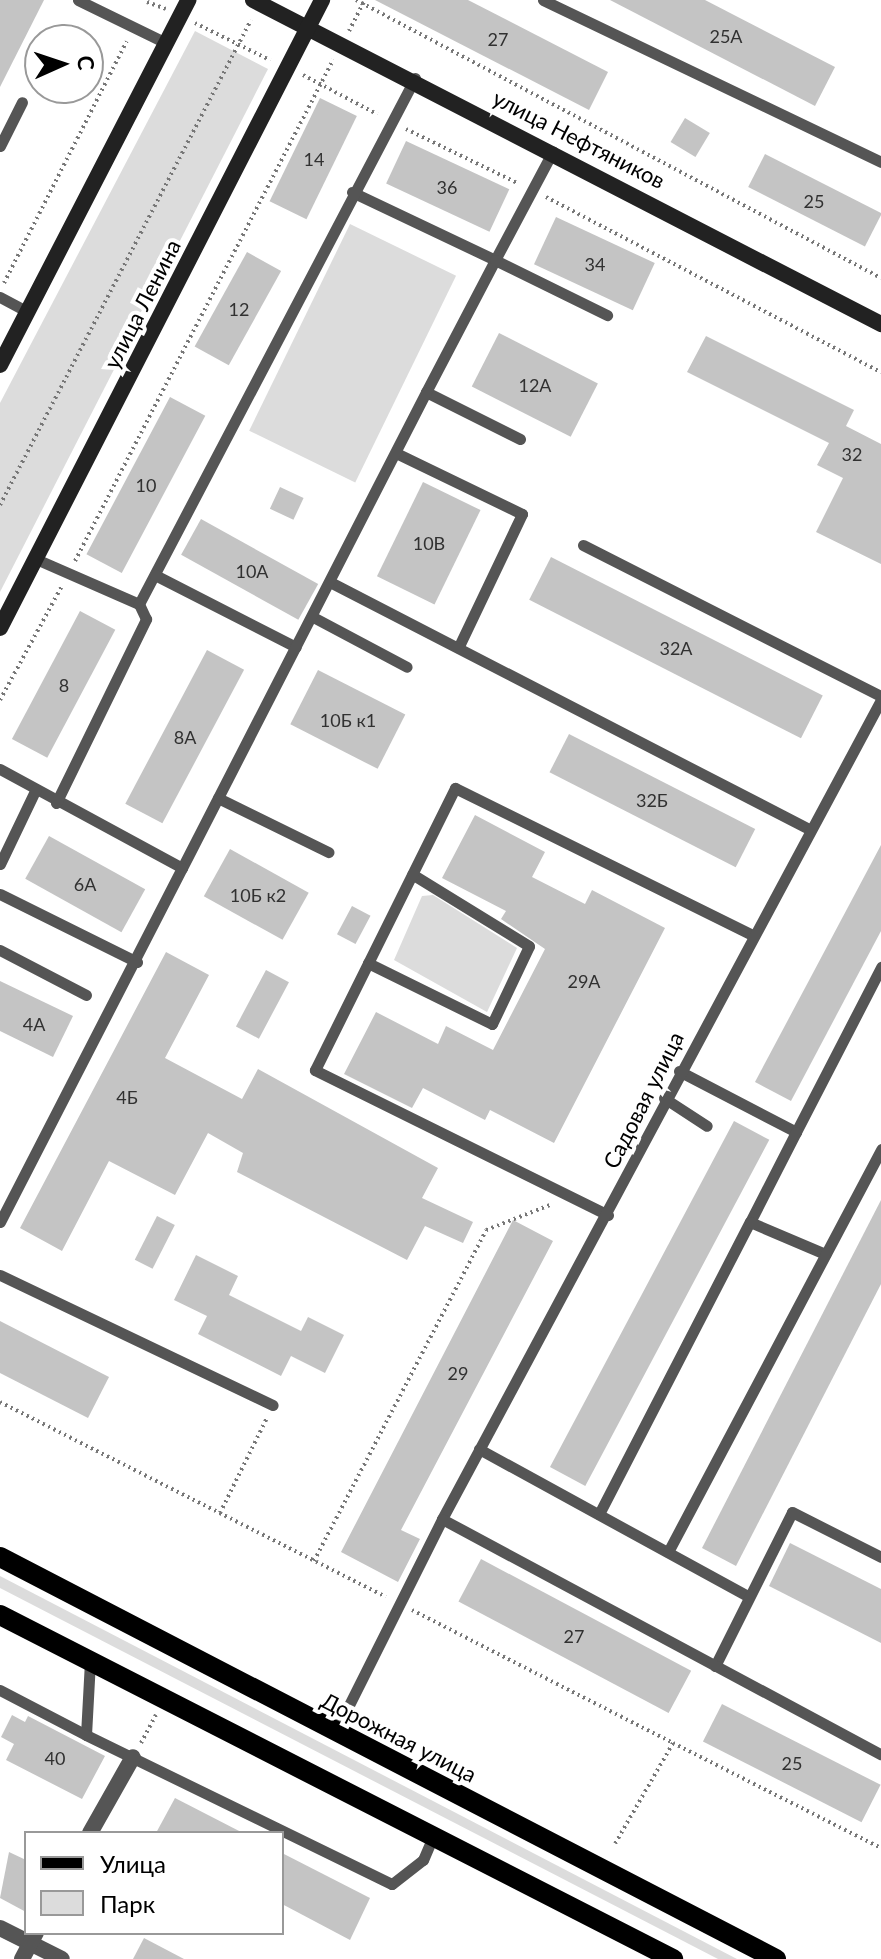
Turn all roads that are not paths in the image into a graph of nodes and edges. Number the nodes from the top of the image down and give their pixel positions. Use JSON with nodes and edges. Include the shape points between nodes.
{"nodes":[{"id":1,"x":78,"y":0,"type":"edge"},
{"id":2,"x":188,"y":0,"type":"edge"},
{"id":3,"x":322,"y":0,"type":"edge"},
{"id":4,"x":543,"y":0,"type":"edge"},
{"id":5,"x":256,"y":2,"type":"edge"},
{"id":6,"x":309,"y":25,"type":"junction"},
{"id":7,"x":166,"y":43,"type":"junction"},
{"id":8,"x":416,"y":78,"type":"junction"},
{"id":9,"x":22,"y":102,"type":"dead end"},
{"id":10,"x":0,"y":146,"type":"edge"},
{"id":11,"x":553,"y":151,"type":"junction"},
{"id":12,"x":881,"y":162,"type":"edge"},
{"id":13,"x":352,"y":192,"type":"junction"},
{"id":14,"x":495,"y":260,"type":"junction"},
{"id":15,"x":0,"y":294,"type":"edge"},
{"id":16,"x":28,"y":312,"type":"junction"},
{"id":17,"x":607,"y":315,"type":"dead end"},
{"id":18,"x":881,"y":324,"type":"edge"},
{"id":19,"x":0,"y":365,"type":"edge"},
{"id":20,"x":426,"y":392,"type":"junction"},
{"id":21,"x":520,"y":439,"type":"dead end"},
{"id":22,"x":396,"y":453,"type":"junction"},
{"id":23,"x":583,"y":545,"type":"dead end"},
{"id":24,"x":36,"y":559,"type":"junction"},
{"id":25,"x":155,"y":575,"type":"junction"},
{"id":26,"x":330,"y":582,"type":"junction"},
{"id":27,"x":139,"y":604,"type":"junction"},
{"id":28,"x":313,"y":617,"type":"junction"},
{"id":29,"x":0,"y":628,"type":"edge"},
{"id":30,"x":296,"y":647,"type":"junction"},
{"id":31,"x":458,"y":648,"type":"junction"},
{"id":32,"x":407,"y":667,"type":"dead end"},
{"id":33,"x":881,"y":698,"type":"edge"},
{"id":34,"x":0,"y":769,"type":"edge"},
{"id":35,"x":36,"y":789,"type":"junction"},
{"id":36,"x":218,"y":798,"type":"junction"},
{"id":37,"x":56,"y":803,"type":"junction"},
{"id":38,"x":807,"y":828,"type":"junction"},
{"id":39,"x":328,"y":852,"type":"dead end"},
{"id":40,"x":0,"y":864,"type":"edge"},
{"id":41,"x":182,"y":868,"type":"junction"},
{"id":42,"x":412,"y":874,"type":"junction"},
{"id":43,"x":0,"y":894,"type":"edge"},
{"id":44,"x":751,"y":934,"type":"junction"},
{"id":45,"x":0,"y":950,"type":"edge"},
{"id":46,"x":137,"y":962,"type":"junction"},
{"id":47,"x":368,"y":963,"type":"junction"},
{"id":48,"x":881,"y":967,"type":"edge"},
{"id":49,"x":878,"y":981,"type":"edge"},
{"id":50,"x":86,"y":995,"type":"dead end"},
{"id":51,"x":679,"y":1071,"type":"junction"},
{"id":52,"x":664,"y":1098,"type":"junction"},
{"id":53,"x":707,"y":1126,"type":"dead end"},
{"id":54,"x":796,"y":1132,"type":"junction"},
{"id":55,"x":881,"y":1149,"type":"edge"},
{"id":56,"x":608,"y":1215,"type":"junction"},
{"id":57,"x":0,"y":1222,"type":"edge"},
{"id":58,"x":750,"y":1222,"type":"junction"},
{"id":59,"x":825,"y":1254,"type":"junction"},
{"id":60,"x":0,"y":1275,"type":"edge"},
{"id":61,"x":273,"y":1405,"type":"road end"},
{"id":62,"x":479,"y":1449,"type":"junction"},
{"id":63,"x":599,"y":1514,"type":"junction"},
{"id":64,"x":442,"y":1519,"type":"junction"},
{"id":65,"x":668,"y":1552,"type":"junction"},
{"id":66,"x":0,"y":1557,"type":"edge"},
{"id":67,"x":881,"y":1557,"type":"edge"},
{"id":68,"x":748,"y":1596,"type":"junction"},
{"id":69,"x":0,"y":1615,"type":"edge"},
{"id":70,"x":90,"y":1661,"type":"junction"},
{"id":71,"x":715,"y":1666,"type":"junction"},
{"id":72,"x":0,"y":1690,"type":"edge"},
{"id":73,"x":336,"y":1731,"type":"junction"},
{"id":74,"x":86,"y":1735,"type":"junction"},
{"id":75,"x":881,"y":1754,"type":"edge"},
{"id":76,"x":133,"y":1757,"type":"junction"},
{"id":77,"x":91,"y":1831,"type":"edge"},
{"id":78,"x":284,"y":1831,"type":"edge"},
{"id":79,"x":284,"y":1831,"type":"edge"},
{"id":80,"x":433,"y":1836,"type":"junction"},
{"id":81,"x":0,"y":1928,"type":"edge"},
{"id":82,"x":34,"y":1938,"type":"edge"},
{"id":83,"x":650,"y":1954,"type":"edge"},
{"id":84,"x":22,"y":1959,"type":"edge"},
{"id":85,"x":62,"y":1959,"type":"edge"},
{"id":86,"x":673,"y":1959,"type":"edge"},
{"id":87,"x":776,"y":1959,"type":"edge"}],
"edges":[{"from":1,"to":7,"type":"lane"},
{"from":2,"to":7,"type":"main road"},
{"from":3,"to":6,"type":"main road","name":"улица Ленина"},
{"from":4,"to":12,"type":"lane"},
{"from":5,"to":6,"type":"main road","name":"улица Нефтяников"},
{"from":6,"to":8,"type":"main road","name":"улица Нефтяников"},
{"from":6,"to":24,"type":"main road","name":"улица Ленина"},
{"from":7,"to":16,"type":"main road"},
{"from":8,"to":11,"type":"main road","name":"улица Нефтяников"},
{"from":8,"to":13,"type":"lane"},
{"from":9,"to":10,"type":"lane"},
{"from":11,"to":14,"type":"lane"},
{"from":11,"to":18,"type":"main road","name":"улица Нефтяников"},
{"from":13,"to":14,"type":"lane"},
{"from":13,"to":25,"type":"lane"},
{"from":14,"to":17,"type":"lane"},
{"from":14,"to":20,"type":"lane"},
{"from":15,"to":16,"type":"lane"},
{"from":16,"to":19,"type":"main road"},
{"from":20,"to":21,"type":"lane"},
{"from":20,"to":22,"type":"lane"},
{"from":22,"to":26,"type":"lane"},
{"from":22,"to":31,"type":"lane","via":[[522,514]]},
{"from":23,"to":33,"type":"lane"},
{"from":24,"to":27,"type":"lane"},
{"from":24,"to":29,"type":"main road","name":"улица Ленина"},
{"from":25,"to":27,"type":"lane"},
{"from":25,"to":30,"type":"lane"},
{"from":26,"to":28,"type":"lane"},
{"from":26,"to":31,"type":"lane"},
{"from":27,"to":37,"type":"lane","via":[[146,619]]},
{"from":28,"to":30,"type":"lane"},
{"from":28,"to":32,"type":"lane"},
{"from":30,"to":36,"type":"lane"},
{"from":31,"to":38,"type":"lane"},
{"from":33,"to":38,"type":"lane","name":"Садовая улица"},
{"from":34,"to":35,"type":"lane"},
{"from":35,"to":37,"type":"lane"},
{"from":35,"to":40,"type":"lane"},
{"from":36,"to":39,"type":"lane"},
{"from":36,"to":41,"type":"lane"},
{"from":37,"to":41,"type":"lane"},
{"from":38,"to":44,"type":"lane","name":"Садовая улица"},
{"from":41,"to":46,"type":"lane"},
{"from":42,"to":44,"type":"lane","via":[[455,788]]},
{"from":42,"to":47,"type":"lane"},
{"from":42,"to":47,"type":"lane","via":[[529,946],[492,1024]]},
{"from":43,"to":46,"type":"lane"},
{"from":44,"to":51,"type":"lane","name":"Садовая улица"},
{"from":45,"to":50,"type":"lane"},
{"from":46,"to":57,"type":"lane"},
{"from":47,"to":56,"type":"lane","via":[[315,1070]]},
{"from":48,"to":49,"type":"lane"},
{"from":49,"to":54,"type":"lane"},
{"from":51,"to":52,"type":"lane","name":"Садовая улица"},
{"from":51,"to":54,"type":"lane"},
{"from":52,"to":53,"type":"lane"},
{"from":52,"to":56,"type":"lane","name":"Садовая улица"},
{"from":54,"to":58,"type":"lane"},
{"from":55,"to":59,"type":"lane"},
{"from":56,"to":62,"type":"lane","name":"Садовая улица"},
{"from":58,"to":59,"type":"lane"},
{"from":58,"to":63,"type":"lane"},
{"from":59,"to":65,"type":"lane"},
{"from":60,"to":61,"type":"lane"},
{"from":62,"to":63,"type":"lane"},
{"from":62,"to":64,"type":"lane","name":"Садовая улица"},
{"from":63,"to":65,"type":"lane"},
{"from":64,"to":71,"type":"lane"},
{"from":64,"to":73,"type":"lane","name":"Садовая улица"},
{"from":65,"to":68,"type":"lane"},
{"from":66,"to":73,"type":"main road","name":"Дорожная улица"},
{"from":67,"to":68,"type":"lane","via":[[792,1512]]},
{"from":68,"to":71,"type":"lane"},
{"from":69,"to":70,"type":"main road"},
{"from":70,"to":74,"type":"lane"},
{"from":70,"to":80,"type":"main road"},
{"from":71,"to":75,"type":"lane"},
{"from":72,"to":74,"type":"lane"},
{"from":73,"to":87,"type":"main road","name":"Дорожная улица"},
{"from":74,"to":76,"type":"lane"},
{"from":76,"to":77,"type":"street"},
{"from":76,"to":79,"type":"lane"},
{"from":78,"to":80,"type":"lane","via":[[392,1884],[423,1860]]},
{"from":80,"to":83,"type":"main road"},
{"from":81,"to":82,"type":"street"},
{"from":82,"to":84,"type":"street"},
{"from":82,"to":85,"type":"street"},
{"from":83,"to":86,"type":"main road"}]}
